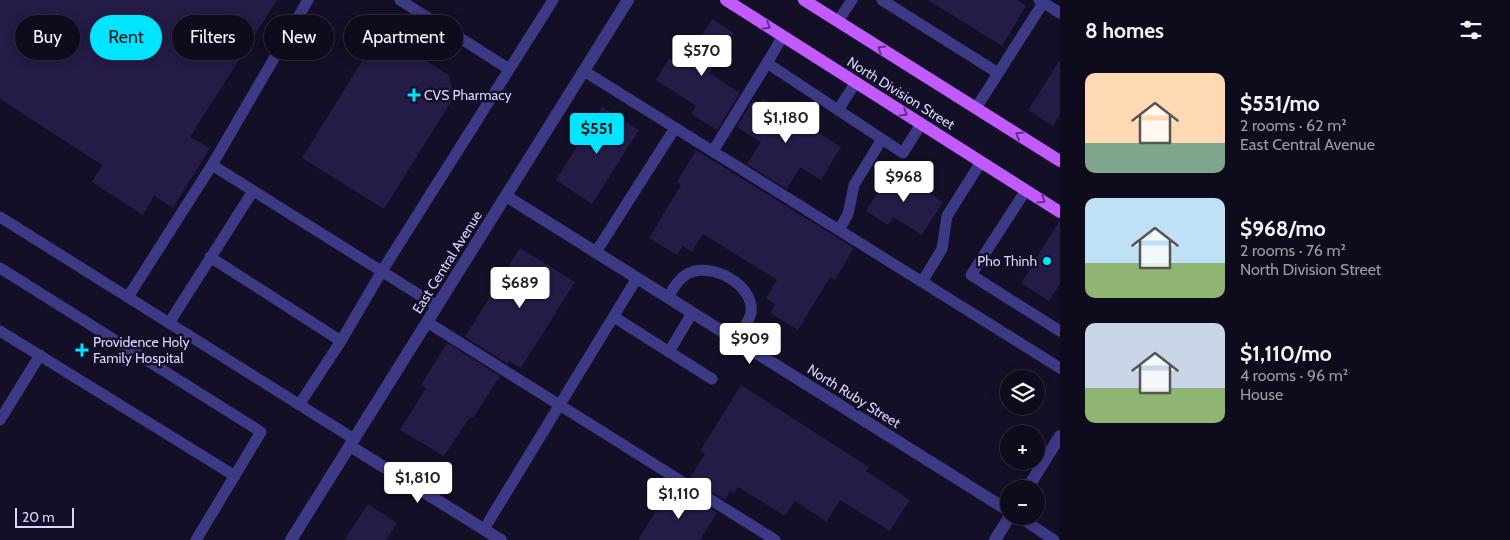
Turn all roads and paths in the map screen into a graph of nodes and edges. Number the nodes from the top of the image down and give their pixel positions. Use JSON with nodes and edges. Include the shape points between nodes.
{"nodes":[{"id":1,"x":308,"y":0,"type":"edge"},
{"id":2,"x":400,"y":0,"type":"edge"},
{"id":3,"x":553,"y":0,"type":"edge"},
{"id":4,"x":628,"y":0,"type":"edge"},
{"id":5,"x":726,"y":0,"type":"edge"},
{"id":6,"x":804,"y":0,"type":"edge"},
{"id":7,"x":852,"y":0,"type":"edge"},
{"id":8,"x":882,"y":0,"type":"edge"},
{"id":9,"x":1041,"y":1,"type":"edge"},
{"id":10,"x":1060,"y":13,"type":"edge"},
{"id":11,"x":838,"y":21,"type":"junction"},
{"id":12,"x":783,"y":36,"type":"junction"},
{"id":13,"x":767,"y":63,"type":"junction"},
{"id":14,"x":509,"y":69,"type":"junction"},
{"id":15,"x":584,"y":71,"type":"junction"},
{"id":16,"x":998,"y":73,"type":"junction"},
{"id":17,"x":856,"y":82,"type":"junction"},
{"id":18,"x":976,"y":108,"type":"junction"},
{"id":19,"x":838,"y":110,"type":"junction"},
{"id":20,"x":921,"y":124,"type":"junction"},
{"id":21,"x":675,"y":128,"type":"junction"},
{"id":22,"x":882,"y":139,"type":"junction"},
{"id":23,"x":712,"y":151,"type":"junction"},
{"id":24,"x":1060,"y":161,"type":"edge"},
{"id":25,"x":981,"y":162,"type":"junction"},
{"id":26,"x":212,"y":165,"type":"junction"},
{"id":27,"x":1026,"y":190,"type":"junction"},
{"id":28,"x":253,"y":191,"type":"junction"},
{"id":29,"x":506,"y":196,"type":"junction"},
{"id":30,"x":1060,"y":212,"type":"edge"},
{"id":31,"x":0,"y":217,"type":"edge"},
{"id":32,"x":839,"y":230,"type":"junction"},
{"id":33,"x":596,"y":252,"type":"junction"},
{"id":34,"x":210,"y":257,"type":"junction"},
{"id":35,"x":0,"y":268,"type":"edge"},
{"id":36,"x":382,"y":271,"type":"junction"},
{"id":37,"x":637,"y":278,"type":"junction"},
{"id":38,"x":922,"y":282,"type":"junction"},
{"id":39,"x":128,"y":297,"type":"junction"},
{"id":40,"x":668,"y":297,"type":"junction"},
{"id":41,"x":438,"y":306,"type":"junction"},
{"id":42,"x":692,"y":313,"type":"junction"},
{"id":43,"x":614,"y":318,"type":"junction"},
{"id":44,"x":427,"y":322,"type":"junction"},
{"id":45,"x":169,"y":323,"type":"junction"},
{"id":46,"x":1059,"y":329,"type":"edge"},
{"id":47,"x":0,"y":331,"type":"edge"},
{"id":48,"x":736,"y":340,"type":"junction"},
{"id":49,"x":341,"y":341,"type":"junction"},
{"id":50,"x":668,"y":352,"type":"junction"},
{"id":51,"x":40,"y":355,"type":"junction"},
{"id":52,"x":1060,"y":368,"type":"edge"},
{"id":53,"x":712,"y":379,"type":"dead end"},
{"id":54,"x":299,"y":405,"type":"junction"},
{"id":55,"x":560,"y":406,"type":"junction"},
{"id":56,"x":0,"y":420,"type":"edge"},
{"id":57,"x":1060,"y":436,"type":"edge"},
{"id":58,"x":352,"y":442,"type":"junction"},
{"id":59,"x":235,"y":476,"type":"junction"},
{"id":60,"x":1033,"y":480,"type":"edge"},
{"id":61,"x":1000,"y":504,"type":"edge"},
{"id":62,"x":1004,"y":525,"type":"edge"},
{"id":63,"x":1034,"y":525,"type":"edge"},
{"id":64,"x":493,"y":536,"type":"edge"},
{"id":65,"x":1058,"y":539,"type":"edge"},
{"id":66,"x":196,"y":540,"type":"edge"},
{"id":67,"x":291,"y":540,"type":"edge"},
{"id":68,"x":775,"y":540,"type":"edge"},
{"id":69,"x":995,"y":540,"type":"edge"}],
"edges":[{"from":1,"to":26,"type":"lane"},
{"from":2,"to":14,"type":"lane"},
{"from":3,"to":14,"type":"lane"},
{"from":4,"to":15,"type":"street","name":"East Central Avenue"},
{"from":5,"to":12,"type":"main road","name":"North Division Street","one_way":true},
{"from":6,"to":11,"type":"main road","name":"North Division Street"},
{"from":7,"to":11,"type":"lane"},
{"from":8,"to":16,"type":"lane"},
{"from":9,"to":10,"type":"lane"},
{"from":9,"to":16,"type":"lane"},
{"from":18,"to":11,"type":"main road","name":"North Division Street","one_way":true},
{"from":12,"to":13,"type":"lane"},
{"from":12,"to":17,"type":"main road","name":"North Division Street"},
{"from":13,"to":19,"type":"lane"},
{"from":13,"to":23,"type":"lane"},
{"from":14,"to":36,"type":"lane"},
{"from":15,"to":21,"type":"lane"},
{"from":15,"to":29,"type":"street","name":"East Central Avenue"},
{"from":16,"to":18,"type":"lane"},
{"from":17,"to":19,"type":"lane"},
{"from":17,"to":20,"type":"main road","name":"North Division Street","one_way":true},
{"from":24,"to":18,"type":"main road","name":"North Division Street","one_way":true},
{"from":19,"to":22,"type":"lane"},
{"from":20,"to":22,"type":"lane","via":[[903,152]]},
{"from":20,"to":25,"type":"main road","name":"North Division Street"},
{"from":21,"to":23,"type":"lane"},
{"from":21,"to":33,"type":"lane"},
{"from":22,"to":32,"type":"lane","via":[[854,185],[848,214]]},
{"from":23,"to":32,"type":"lane"},
{"from":25,"to":27,"type":"main road","name":"North Division Street"},
{"from":25,"to":38,"type":"lane","via":[[947,216],[942,249]]},
{"from":26,"to":28,"type":"lane"},
{"from":26,"to":39,"type":"lane"},
{"from":27,"to":30,"type":"main road","name":"North Division Street","one_way":true},
{"from":27,"to":46,"type":"lane","via":[[971,275]]},
{"from":28,"to":34,"type":"lane"},
{"from":28,"to":36,"type":"lane"},
{"from":29,"to":33,"type":"street","name":"North Ruby Street"},
{"from":29,"to":41,"type":"street","name":"East Central Avenue"},
{"from":31,"to":39,"type":"lane"},
{"from":32,"to":38,"type":"lane"},
{"from":33,"to":37,"type":"street","name":"North Ruby Street"},
{"from":34,"to":45,"type":"lane"},
{"from":34,"to":49,"type":"lane"},
{"from":35,"to":59,"type":"lane","via":[[262,432]]},
{"from":36,"to":41,"type":"lane"},
{"from":36,"to":49,"type":"lane"},
{"from":37,"to":40,"type":"street","name":"North Ruby Street"},
{"from":37,"to":43,"type":"lane"},
{"from":38,"to":52,"type":"lane"},
{"from":39,"to":45,"type":"lane"},
{"from":40,"to":42,"type":"street","name":"North Ruby Street"},
{"from":40,"to":48,"type":"lane","via":[[680,278],[699,269],[712,270],[730,278],[750,304],[751,314]]},
{"from":41,"to":44,"type":"street","name":"East Central Avenue"},
{"from":42,"to":48,"type":"street","name":"North Ruby Street"},
{"from":42,"to":50,"type":"lane"},
{"from":43,"to":50,"type":"lane"},
{"from":43,"to":55,"type":"lane"},
{"from":44,"to":55,"type":"lane"},
{"from":44,"to":58,"type":"street","name":"East Central Avenue"},
{"from":45,"to":54,"type":"lane"},
{"from":47,"to":51,"type":"lane"},
{"from":48,"to":61,"type":"street","name":"North Ruby Street"},
{"from":49,"to":54,"type":"lane"},
{"from":50,"to":53,"type":"lane"},
{"from":51,"to":56,"type":"lane"},
{"from":51,"to":59,"type":"lane"},
{"from":54,"to":58,"type":"lane"},
{"from":55,"to":64,"type":"lane"},
{"from":55,"to":68,"type":"lane"},
{"from":57,"to":60,"type":"street"},
{"from":58,"to":64,"type":"street"},
{"from":58,"to":67,"type":"street","name":"East Central Avenue"},
{"from":59,"to":66,"type":"lane"},
{"from":62,"to":69,"type":"street"},
{"from":63,"to":65,"type":"lane"}]}
